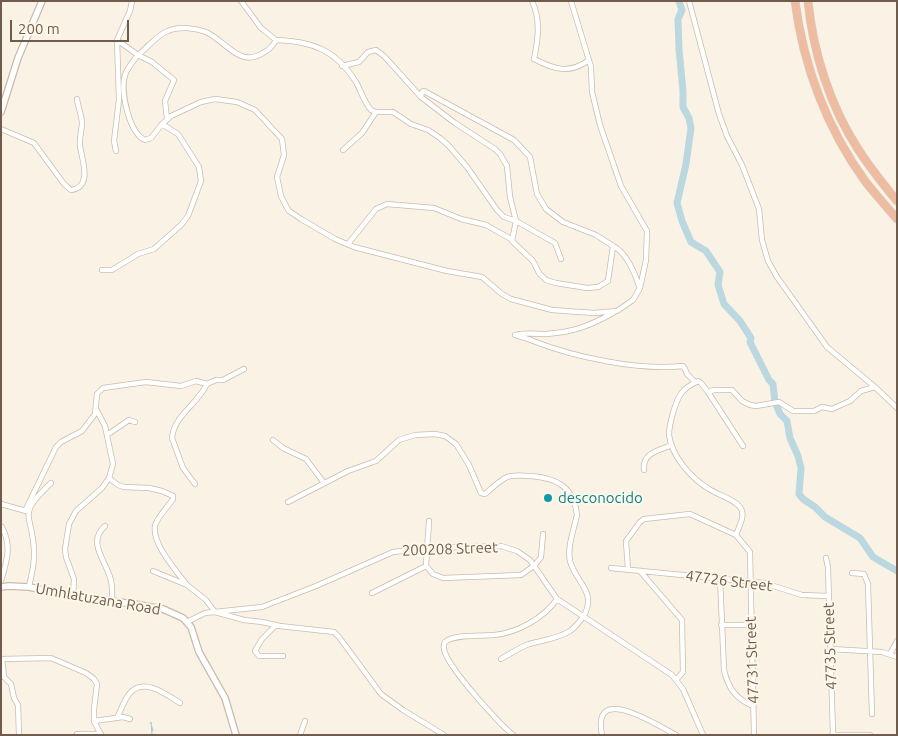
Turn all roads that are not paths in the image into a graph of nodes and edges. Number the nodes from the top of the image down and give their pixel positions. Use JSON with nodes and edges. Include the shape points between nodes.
{"nodes":[{"id":1,"x":42,"y":1,"type":"edge"},
{"id":2,"x":132,"y":1,"type":"edge"},
{"id":3,"x":241,"y":1,"type":"edge"},
{"id":4,"x":532,"y":1,"type":"edge"},
{"id":5,"x":571,"y":1,"type":"edge"},
{"id":6,"x":689,"y":1,"type":"edge"},
{"id":7,"x":795,"y":1,"type":"edge"},
{"id":8,"x":808,"y":1,"type":"edge"},
{"id":9,"x":117,"y":40,"type":"junction"},
{"id":10,"x":276,"y":40,"type":"junction"},
{"id":11,"x":138,"y":55,"type":"junction"},
{"id":12,"x":589,"y":60,"type":"junction"},
{"id":13,"x":342,"y":66,"type":"junction"},
{"id":14,"x":421,"y":97,"type":"junction"},
{"id":15,"x":76,"y":99,"type":"dead end"},
{"id":16,"x":1,"y":112,"type":"edge"},
{"id":17,"x":376,"y":112,"type":"junction"},
{"id":18,"x":167,"y":118,"type":"junction"},
{"id":19,"x":162,"y":124,"type":"junction"},
{"id":20,"x":1,"y":129,"type":"edge"},
{"id":21,"x":343,"y":150,"type":"dead end"},
{"id":22,"x":116,"y":151,"type":"dead end"},
{"id":23,"x":897,"y":201,"type":"edge"},
{"id":24,"x":897,"y":219,"type":"edge"},
{"id":25,"x":516,"y":221,"type":"junction"},
{"id":26,"x":512,"y":239,"type":"junction"},
{"id":27,"x":348,"y":244,"type":"junction"},
{"id":28,"x":613,"y":246,"type":"junction"},
{"id":29,"x":561,"y":259,"type":"dead end"},
{"id":30,"x":102,"y":270,"type":"dead end"},
{"id":31,"x":640,"y":288,"type":"junction"},
{"id":32,"x":617,"y":311,"type":"junction"},
{"id":33,"x":244,"y":369,"type":"dead end"},
{"id":34,"x":694,"y":380,"type":"junction"},
{"id":35,"x":207,"y":384,"type":"junction"},
{"id":36,"x":875,"y":387,"type":"junction"},
{"id":37,"x":708,"y":392,"type":"junction"},
{"id":38,"x":897,"y":408,"type":"edge"},
{"id":39,"x":96,"y":409,"type":"junction"},
{"id":40,"x":135,"y":422,"type":"dead end"},
{"id":41,"x":107,"y":435,"type":"junction"},
{"id":42,"x":273,"y":440,"type":"dead end"},
{"id":43,"x":672,"y":445,"type":"junction"},
{"id":44,"x":743,"y":446,"type":"dead end"},
{"id":45,"x":644,"y":470,"type":"dead end"},
{"id":46,"x":109,"y":478,"type":"junction"},
{"id":47,"x":51,"y":483,"type":"dead end"},
{"id":48,"x":194,"y":484,"type":"dead end"},
{"id":49,"x":324,"y":484,"type":"junction"},
{"id":50,"x":288,"y":502,"type":"dead end"},
{"id":51,"x":1,"y":504,"type":"edge"},
{"id":52,"x":27,"y":511,"type":"junction"},
{"id":53,"x":429,"y":521,"type":"dead end"},
{"id":54,"x":105,"y":526,"type":"dead end"},
{"id":55,"x":2,"y":527,"type":"edge"},
{"id":56,"x":543,"y":534,"type":"dead end"},
{"id":57,"x":736,"y":535,"type":"junction"},
{"id":58,"x":427,"y":548,"type":"junction"},
{"id":59,"x":826,"y":558,"type":"dead end"},
{"id":60,"x":535,"y":565,"type":"junction"},
{"id":61,"x":426,"y":566,"type":"junction"},
{"id":62,"x":611,"y":568,"type":"dead end"},
{"id":63,"x":153,"y":570,"type":"dead end"},
{"id":64,"x":628,"y":570,"type":"junction"},
{"id":65,"x":640,"y":571,"type":"junction"},
{"id":66,"x":852,"y":573,"type":"dead end"},
{"id":67,"x":720,"y":578,"type":"junction"},
{"id":68,"x":1,"y":581,"type":"edge"},
{"id":69,"x":749,"y":581,"type":"junction"},
{"id":70,"x":187,"y":585,"type":"junction"},
{"id":71,"x":1,"y":587,"type":"edge"},
{"id":72,"x":29,"y":587,"type":"junction"},
{"id":73,"x":372,"y":594,"type":"dead end"},
{"id":74,"x":73,"y":596,"type":"junction"},
{"id":75,"x":828,"y":596,"type":"junction"},
{"id":76,"x":557,"y":599,"type":"junction"},
{"id":77,"x":112,"y":602,"type":"junction"},
{"id":78,"x":241,"y":610,"type":"junction"},
{"id":79,"x":215,"y":612,"type":"junction"},
{"id":80,"x":583,"y":617,"type":"junction"},
{"id":81,"x":244,"y":620,"type":"junction"},
{"id":82,"x":187,"y":622,"type":"junction"},
{"id":83,"x":276,"y":625,"type":"junction"},
{"id":84,"x":722,"y":625,"type":"junction"},
{"id":85,"x":751,"y":625,"type":"junction"},
{"id":86,"x":897,"y":641,"type":"edge"},
{"id":87,"x":831,"y":649,"type":"junction"},
{"id":88,"x":870,"y":651,"type":"junction"},
{"id":89,"x":890,"y":654,"type":"junction"},
{"id":90,"x":284,"y":656,"type":"dead end"},
{"id":91,"x":897,"y":658,"type":"edge"},
{"id":92,"x":2,"y":659,"type":"edge"},
{"id":93,"x":502,"y":659,"type":"dead end"},
{"id":94,"x":676,"y":680,"type":"junction"},
{"id":95,"x":180,"y":703,"type":"dead end"},
{"id":96,"x":753,"y":706,"type":"junction"},
{"id":97,"x":872,"y":714,"type":"dead end"},
{"id":98,"x":117,"y":718,"type":"junction"},
{"id":99,"x":130,"y":718,"type":"dead end"},
{"id":100,"x":94,"y":721,"type":"junction"},
{"id":101,"x":305,"y":721,"type":"dead end"},
{"id":102,"x":77,"y":734,"type":"edge"},
{"id":103,"x":101,"y":734,"type":"edge"},
{"id":104,"x":848,"y":734,"type":"edge"},
{"id":105,"x":20,"y":735,"type":"edge"},
{"id":106,"x":236,"y":735,"type":"edge"},
{"id":107,"x":300,"y":735,"type":"edge"},
{"id":108,"x":444,"y":735,"type":"edge"},
{"id":109,"x":512,"y":735,"type":"edge"},
{"id":110,"x":602,"y":735,"type":"edge"},
{"id":111,"x":676,"y":735,"type":"edge"},
{"id":112,"x":704,"y":735,"type":"edge"},
{"id":113,"x":754,"y":735,"type":"edge"},
{"id":114,"x":832,"y":735,"type":"edge"},
{"id":115,"x":870,"y":735,"type":"edge"}],
"edges":[{"from":1,"to":16,"type":"street","via":[[18,58]]},
{"from":2,"to":9,"type":"street"},
{"from":3,"to":10,"type":"street","via":[[257,25]]},
{"from":4,"to":12,"type":"street","via":[[538,22],[534,60],[553,68],[572,70]]},
{"from":5,"to":12,"type":"street"},
{"from":6,"to":36,"type":"street","via":[[719,114],[759,209],[768,261],[827,347]]},
{"from":7,"to":24,"type":"highway","via":[[806,56],[829,117],[865,180]]},
{"from":8,"to":23,"type":"highway","via":[[818,53],[839,114],[857,148]]},
{"from":9,"to":11,"type":"street"},
{"from":9,"to":22,"type":"street","via":[[119,100],[114,141]]},
{"from":10,"to":11,"type":"street","via":[[268,50],[251,58],[240,55],[208,33],[188,28],[175,29],[165,32]]},
{"from":10,"to":13,"type":"street","via":[[296,40],[321,47]]},
{"from":11,"to":18,"type":"street","via":[[174,80],[165,101]]},
{"from":11,"to":19,"type":"street","via":[[125,76],[124,92],[129,115],[135,132],[145,140],[151,138]]},
{"from":12,"to":31,"type":"street","via":[[596,111],[620,186],[647,232]]},
{"from":13,"to":14,"type":"street","via":[[359,62],[368,52],[376,50]]},
{"from":13,"to":17,"type":"street","via":[[352,76],[369,107]]},
{"from":14,"to":25,"type":"street","via":[[500,154],[507,166]]},
{"from":14,"to":28,"type":"street","via":[[424,91],[514,140],[530,156],[537,194],[546,209],[563,222],[596,235]]},
{"from":15,"to":20,"type":"street","via":[[82,122],[80,146],[86,169],[77,189],[71,190],[64,184],[34,143]]},
{"from":17,"to":21,"type":"street","via":[[362,133]]},
{"from":17,"to":25,"type":"street","via":[[392,112],[440,138],[463,161],[497,210],[504,217]]},
{"from":18,"to":19,"type":"street"},
{"from":18,"to":27,"type":"street","via":[[215,99],[237,102],[254,110],[283,143],[284,155],[277,177],[281,196],[289,211]]},
{"from":19,"to":30,"type":"street","via":[[178,134],[198,167],[201,181],[188,216],[154,249],[138,254],[112,270]]},
{"from":25,"to":26,"type":"street"},
{"from":25,"to":29,"type":"street","via":[[555,243]]},
{"from":26,"to":27,"type":"street","via":[[486,225],[434,208],[387,204],[376,208]]},
{"from":26,"to":28,"type":"street","via":[[546,280],[587,288],[598,288],[608,281]]},
{"from":27,"to":32,"type":"street","via":[[482,277],[511,299],[552,310]]},
{"from":28,"to":31,"type":"street","via":[[630,266]]},
{"from":31,"to":32,"type":"street","via":[[632,300]]},
{"from":32,"to":34,"type":"street","via":[[587,327],[560,333],[515,335],[598,358],[655,367],[683,366]]},
{"from":33,"to":35,"type":"street"},
{"from":34,"to":37,"type":"street"},
{"from":34,"to":43,"type":"street","via":[[684,389],[675,408],[669,433]]},
{"from":35,"to":39,"type":"street","via":[[196,381],[181,386],[151,382],[107,386],[97,394]]},
{"from":35,"to":48,"type":"street","via":[[172,433],[184,468]]},
{"from":36,"to":37,"type":"street","via":[[861,391],[850,401],[832,409],[822,407],[814,411],[793,412],[778,402],[750,405],[729,389]]},
{"from":36,"to":38,"type":"street"},
{"from":37,"to":44,"type":"street"},
{"from":39,"to":41,"type":"street"},
{"from":39,"to":52,"type":"street","via":[[82,431],[56,447]]},
{"from":40,"to":41,"type":"street","via":[[129,420]]},
{"from":41,"to":46,"type":"street","via":[[113,464]]},
{"from":42,"to":49,"type":"street","via":[[306,459]]},
{"from":43,"to":45,"type":"street","via":[[648,455],[643,464]]},
{"from":43,"to":57,"type":"street","via":[[678,458],[695,478],[740,507],[742,515]]},
{"from":46,"to":70,"type":"street","via":[[124,487],[140,486],[172,494],[173,500],[155,529],[164,553]]},
{"from":46,"to":74,"type":"street","via":[[76,511],[69,524],[65,554],[74,579]]},
{"from":47,"to":52,"type":"street"},
{"from":49,"to":50,"type":"street"},
{"from":49,"to":80,"type":"street","via":[[348,470],[376,461],[399,440],[435,434],[456,444],[481,493],[485,494],[504,479],[515,475],[555,480],[572,496],[576,508],[570,562],[589,599]]},
{"from":51,"to":52,"type":"street"},
{"from":52,"to":72,"type":"street","via":[[34,553]]},
{"from":53,"to":58,"type":"street"},
{"from":54,"to":77,"type":"street","via":[[97,536],[98,551],[111,578]]},
{"from":55,"to":68,"type":"street","via":[[8,544]]},
{"from":56,"to":60,"type":"street","via":[[541,557]]},
{"from":57,"to":64,"type":"street","via":[[693,514],[642,520],[626,544]]},
{"from":57,"to":69,"type":"street","name":"47731 Street","via":[[750,555]]},
{"from":58,"to":60,"type":"street","name":"200208 Street","via":[[501,546],[523,554]]},
{"from":58,"to":61,"type":"street"},
{"from":58,"to":78,"type":"street","name":"200208 Street","via":[[382,555],[274,603]]},
{"from":59,"to":75,"type":"street","name":"47735 Street"},
{"from":60,"to":61,"type":"street","via":[[518,575],[443,578]]},
{"from":60,"to":76,"type":"street","name":"200208 Street"},
{"from":61,"to":73,"type":"street"},
{"from":62,"to":64,"type":"street","name":"47726 Street"},
{"from":63,"to":70,"type":"street"},
{"from":64,"to":65,"type":"street","name":"47726 Street"},
{"from":65,"to":67,"type":"street","name":"47726 Street"},
{"from":65,"to":94,"type":"street","via":[[682,620],[683,672]]},
{"from":66,"to":88,"type":"street","via":[[864,574],[867,580]]},
{"from":67,"to":69,"type":"street","name":"47726 Street"},
{"from":67,"to":84,"type":"street"},
{"from":69,"to":75,"type":"street","name":"47726 Street","via":[[771,584],[802,595]]},
{"from":69,"to":85,"type":"street","name":"47731 Street"},
{"from":70,"to":79,"type":"street"},
{"from":71,"to":72,"type":"street","name":"Umhlatuzana Road"},
{"from":72,"to":74,"type":"street","name":"Umhlatuzana Road"},
{"from":74,"to":77,"type":"street","name":"Umhlatuzana Road"},
{"from":75,"to":87,"type":"street","name":"47735 Street"},
{"from":76,"to":80,"type":"street","name":"200208 Street"},
{"from":76,"to":109,"type":"street","via":[[543,614],[510,632],[455,637],[445,642],[444,650],[454,668]]},
{"from":77,"to":82,"type":"street","name":"Umhlatuzana Road","via":[[163,609],[178,614]]},
{"from":78,"to":79,"type":"street","name":"200208 Street"},
{"from":78,"to":81,"type":"street"},
{"from":79,"to":81,"type":"street"},
{"from":79,"to":82,"type":"street","name":"200208 Street"},
{"from":80,"to":93,"type":"street","via":[[573,629],[562,635],[528,645]]},
{"from":80,"to":94,"type":"street","name":"200208 Street"},
{"from":81,"to":83,"type":"street"},
{"from":82,"to":106,"type":"street","via":[[199,652],[225,698]]},
{"from":83,"to":90,"type":"street","via":[[255,651],[259,656]]},
{"from":83,"to":108,"type":"street","via":[[334,632],[381,694]]},
{"from":84,"to":85,"type":"street"},
{"from":84,"to":96,"type":"street","via":[[724,670],[728,684],[739,698]]},
{"from":85,"to":96,"type":"street","name":"47731 Street"},
{"from":86,"to":89,"type":"street"},
{"from":87,"to":88,"type":"street"},
{"from":87,"to":114,"type":"street","name":"47735 Street"},
{"from":88,"to":89,"type":"street"},
{"from":88,"to":97,"type":"street"},
{"from":89,"to":91,"type":"street"},
{"from":92,"to":100,"type":"street","via":[[51,658],[94,678],[97,684]]},
{"from":92,"to":105,"type":"street","via":[[4,677],[11,684],[18,705]]},
{"from":94,"to":112,"type":"street","name":"200208 Street","via":[[689,700]]},
{"from":95,"to":98,"type":"street","via":[[153,688],[140,687],[130,694]]},
{"from":96,"to":113,"type":"street","name":"47731 Street"},
{"from":98,"to":99,"type":"street"},
{"from":98,"to":100,"type":"street"},
{"from":100,"to":103,"type":"street"},
{"from":101,"to":107,"type":"street"},
{"from":102,"to":103,"type":"street"},
{"from":104,"to":114,"type":"street"},
{"from":104,"to":115,"type":"street"},
{"from":110,"to":111,"type":"street","via":[[601,721],[605,712],[619,708]]}]}
